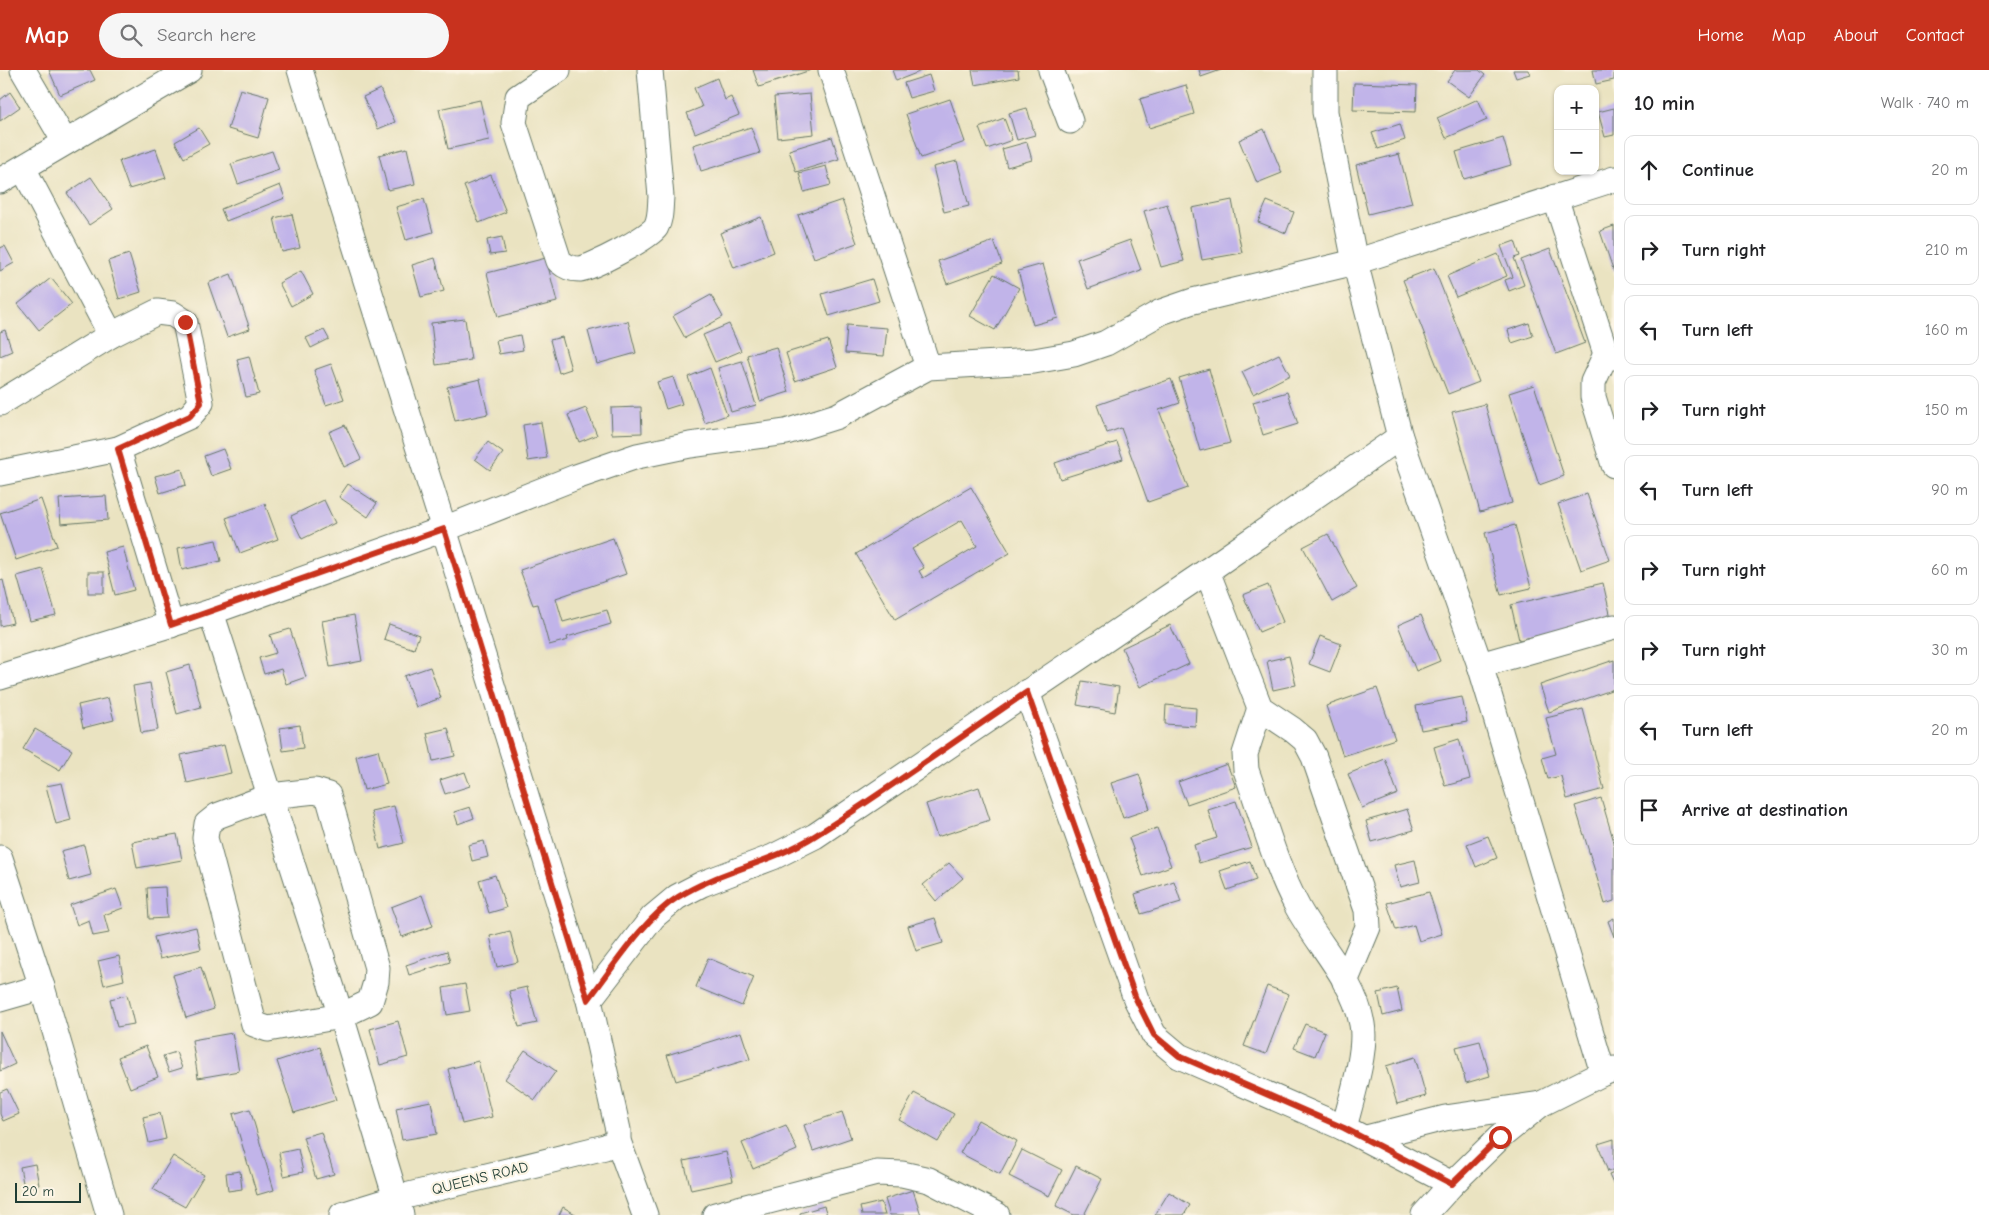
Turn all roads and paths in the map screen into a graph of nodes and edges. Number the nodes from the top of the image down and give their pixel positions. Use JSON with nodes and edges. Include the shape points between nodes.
{"nodes":[{"id":1,"x":22,"y":70,"type":"edge"},
{"id":2,"x":189,"y":70,"type":"edge"},
{"id":3,"x":300,"y":70,"type":"edge"},
{"id":4,"x":558,"y":70,"type":"edge"},
{"id":5,"x":650,"y":70,"type":"edge"},
{"id":6,"x":831,"y":70,"type":"edge"},
{"id":7,"x":1051,"y":70,"type":"edge"},
{"id":8,"x":1325,"y":70,"type":"edge"},
{"id":9,"x":1070,"y":121,"type":"dead end"},
{"id":10,"x":65,"y":142,"type":"junction"},
{"id":11,"x":23,"y":168,"type":"junction"},
{"id":12,"x":1614,"y":179,"type":"edge"},
{"id":13,"x":0,"y":181,"type":"edge"},
{"id":14,"x":1555,"y":197,"type":"junction"},
{"id":15,"x":1355,"y":262,"type":"junction"},
{"id":16,"x":111,"y":335,"type":"junction"},
{"id":17,"x":1610,"y":355,"type":"edge"},
{"id":18,"x":928,"y":367,"type":"junction"},
{"id":19,"x":0,"y":403,"type":"edge"},
{"id":20,"x":1400,"y":437,"type":"junction"},
{"id":21,"x":118,"y":449,"type":"junction"},
{"id":22,"x":1614,"y":465,"type":"edge"},
{"id":23,"x":0,"y":473,"type":"edge"},
{"id":24,"x":444,"y":529,"type":"junction"},
{"id":25,"x":1207,"y":571,"type":"junction"},
{"id":26,"x":211,"y":612,"type":"junction"},
{"id":27,"x":171,"y":625,"type":"junction"},
{"id":28,"x":1614,"y":627,"type":"edge"},
{"id":29,"x":1480,"y":665,"type":"junction"},
{"id":30,"x":0,"y":677,"type":"edge"},
{"id":31,"x":1027,"y":692,"type":"junction"},
{"id":32,"x":1260,"y":708,"type":"junction"},
{"id":33,"x":270,"y":796,"type":"junction"},
{"id":34,"x":0,"y":858,"type":"edge"},
{"id":35,"x":1346,"y":982,"type":"junction"},
{"id":36,"x":42,"y":987,"type":"junction"},
{"id":37,"x":0,"y":999,"type":"edge"},
{"id":38,"x":588,"y":1000,"type":"junction"},
{"id":39,"x":341,"y":1016,"type":"junction"},
{"id":40,"x":1609,"y":1071,"type":"edge"},
{"id":41,"x":1542,"y":1104,"type":"junction"},
{"id":42,"x":1355,"y":1133,"type":"junction"},
{"id":43,"x":618,"y":1141,"type":"junction"},
{"id":44,"x":1452,"y":1184,"type":"junction"},
{"id":45,"x":399,"y":1207,"type":"edge"},
{"id":46,"x":110,"y":1215,"type":"edge"},
{"id":47,"x":342,"y":1215,"type":"edge"},
{"id":48,"x":644,"y":1215,"type":"edge"},
{"id":49,"x":715,"y":1215,"type":"edge"},
{"id":50,"x":997,"y":1215,"type":"edge"},
{"id":51,"x":1424,"y":1215,"type":"edge"}],
"edges":[{"from":1,"to":10,"type":"street"},
{"from":2,"to":10,"type":"street"},
{"from":3,"to":24,"type":"street"},
{"from":4,"to":5,"type":"street","via":[[518,97],[514,123],[559,261],[567,268],[582,269],[643,240],[655,229],[660,216]]},
{"from":6,"to":18,"type":"street"},
{"from":7,"to":9,"type":"street"},
{"from":8,"to":15,"type":"street","via":[[1325,112]]},
{"from":10,"to":11,"type":"street"},
{"from":11,"to":13,"type":"street"},
{"from":11,"to":16,"type":"street"},
{"from":12,"to":14,"type":"street"},
{"from":14,"to":15,"type":"street"},
{"from":14,"to":17,"type":"street"},
{"from":15,"to":18,"type":"street","via":[[1193,301],[1161,312],[1106,342],[1054,359]]},
{"from":15,"to":20,"type":"street"},
{"from":16,"to":19,"type":"street"},
{"from":16,"to":21,"type":"street","via":[[157,312],[173,314],[185,322],[201,403],[190,416]]},
{"from":17,"to":22,"type":"street","via":[[1593,382],[1593,397]]},
{"from":18,"to":24,"type":"street","via":[[837,416],[786,432],[637,456]]},
{"from":20,"to":25,"type":"street"},
{"from":20,"to":29,"type":"street"},
{"from":21,"to":23,"type":"street"},
{"from":21,"to":27,"type":"street"},
{"from":24,"to":26,"type":"street"},
{"from":24,"to":38,"type":"street"},
{"from":25,"to":31,"type":"street"},
{"from":25,"to":32,"type":"street"},
{"from":26,"to":27,"type":"street"},
{"from":26,"to":33,"type":"street"},
{"from":27,"to":30,"type":"street"},
{"from":28,"to":29,"type":"street"},
{"from":29,"to":40,"type":"street"},
{"from":31,"to":38,"type":"street","via":[[815,836],[677,897],[653,917]]},
{"from":31,"to":42,"type":"street","via":[[1136,999],[1154,1035],[1179,1056]]},
{"from":32,"to":35,"type":"street","via":[[1245,754],[1246,770],[1298,907]]},
{"from":32,"to":35,"type":"street","via":[[1305,740],[1314,757],[1367,910],[1368,927]]},
{"from":33,"to":39,"type":"street"},
{"from":33,"to":39,"type":"street","via":[[315,791],[328,795],[377,968],[370,1002]]},
{"from":33,"to":39,"type":"street","via":[[216,816],[208,824],[205,838],[254,1024],[268,1029]]},
{"from":34,"to":36,"type":"street"},
{"from":35,"to":42,"type":"street","via":[[1362,1024],[1363,1038]]},
{"from":36,"to":37,"type":"street"},
{"from":36,"to":46,"type":"street"},
{"from":38,"to":43,"type":"street"},
{"from":39,"to":45,"type":"street"},
{"from":40,"to":41,"type":"street"},
{"from":41,"to":42,"type":"street"},
{"from":41,"to":44,"type":"street","via":[[1500,1137]]},
{"from":42,"to":44,"type":"street"},
{"from":43,"to":45,"type":"street","name":"QUEENS ROAD"},
{"from":43,"to":48,"type":"street"},
{"from":44,"to":51,"type":"street"},
{"from":45,"to":47,"type":"street","name":"QUEENS ROAD"},
{"from":49,"to":50,"type":"street","via":[[877,1173],[930,1180]]}]}
